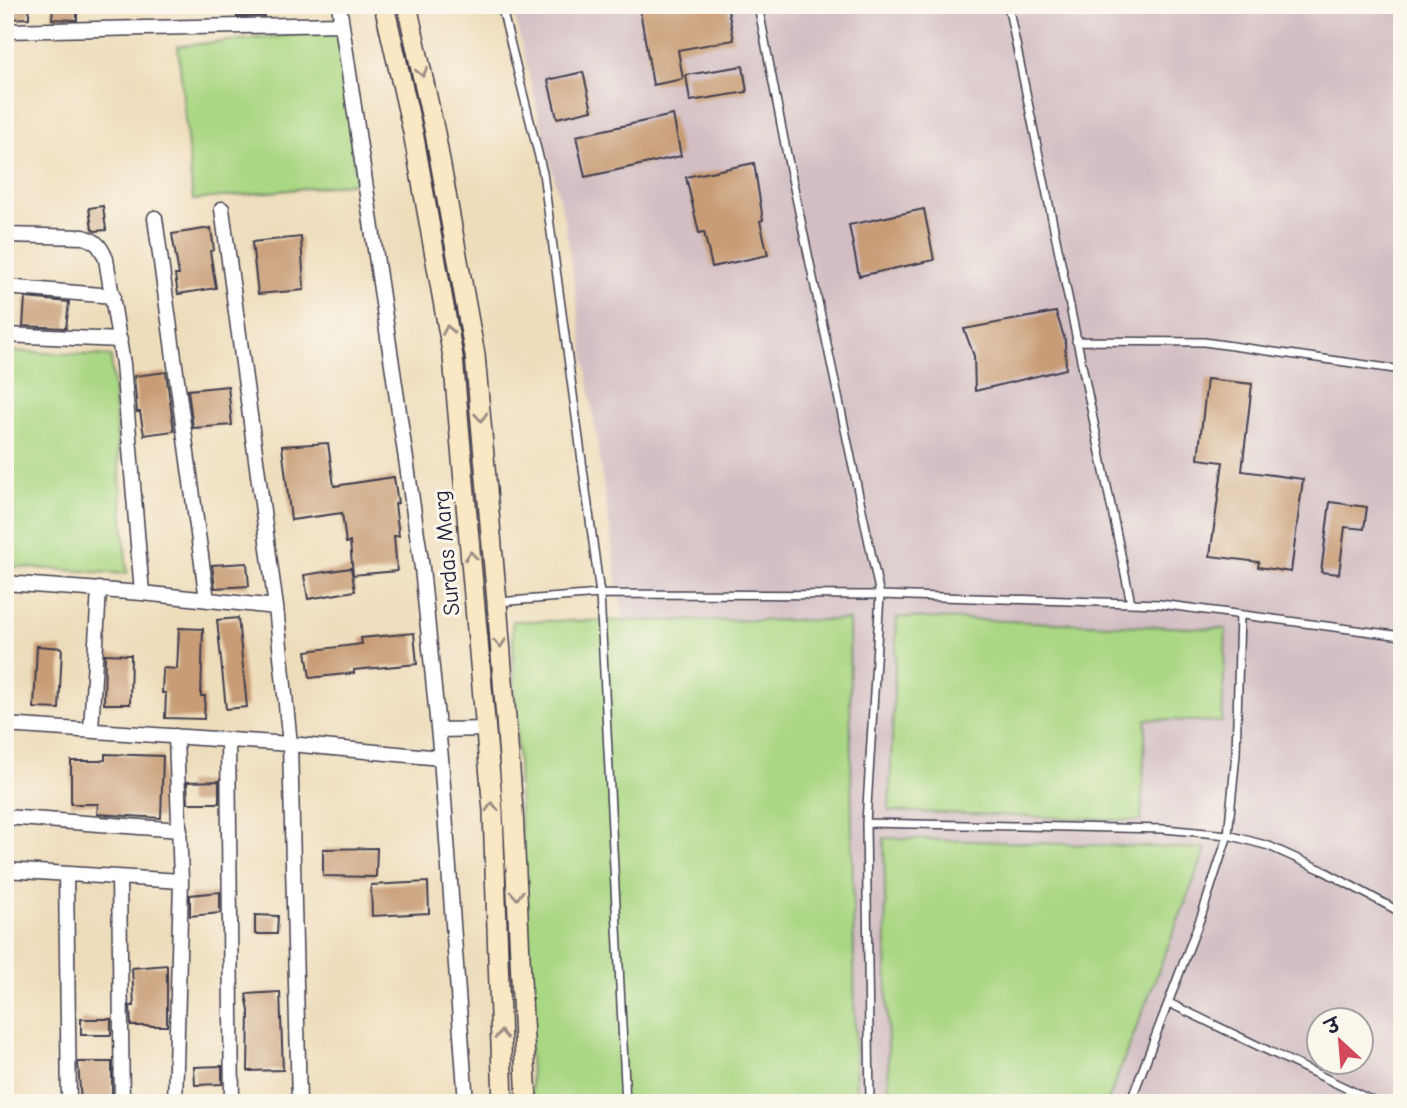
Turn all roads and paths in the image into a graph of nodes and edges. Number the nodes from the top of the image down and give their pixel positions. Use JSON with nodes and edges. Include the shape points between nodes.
{"nodes":[{"id":1,"x":339,"y":5,"type":"edge"},
{"id":2,"x":384,"y":5,"type":"edge"},
{"id":3,"x":407,"y":5,"type":"edge"},
{"id":4,"x":501,"y":5,"type":"edge"},
{"id":5,"x":758,"y":5,"type":"edge"},
{"id":6,"x":1008,"y":5,"type":"edge"},
{"id":7,"x":342,"y":24,"type":"junction"},
{"id":8,"x":5,"y":32,"type":"edge"},
{"id":9,"x":222,"y":209,"type":"dead end"},
{"id":10,"x":155,"y":218,"type":"dead end"},
{"id":11,"x":5,"y":234,"type":"edge"},
{"id":12,"x":5,"y":287,"type":"edge"},
{"id":13,"x":113,"y":296,"type":"junction"},
{"id":14,"x":5,"y":335,"type":"edge"},
{"id":15,"x":120,"y":340,"type":"junction"},
{"id":16,"x":1076,"y":341,"type":"junction"},
{"id":17,"x":1402,"y":370,"type":"edge"},
{"id":18,"x":5,"y":583,"type":"edge"},
{"id":19,"x":99,"y":589,"type":"junction"},
{"id":20,"x":142,"y":593,"type":"junction"},
{"id":21,"x":600,"y":594,"type":"junction"},
{"id":22,"x":880,"y":595,"type":"junction"},
{"id":23,"x":207,"y":600,"type":"junction"},
{"id":24,"x":497,"y":602,"type":"junction"},
{"id":25,"x":475,"y":603,"type":"junction"},
{"id":26,"x":1131,"y":603,"type":"junction"},
{"id":27,"x":276,"y":607,"type":"junction"},
{"id":28,"x":1240,"y":615,"type":"junction"},
{"id":29,"x":1402,"y":636,"type":"edge"},
{"id":30,"x":5,"y":725,"type":"edge"},
{"id":31,"x":487,"y":729,"type":"junction"},
{"id":32,"x":91,"y":730,"type":"junction"},
{"id":33,"x":439,"y":730,"type":"junction"},
{"id":34,"x":176,"y":736,"type":"junction"},
{"id":35,"x":228,"y":740,"type":"junction"},
{"id":36,"x":290,"y":744,"type":"junction"},
{"id":37,"x":442,"y":758,"type":"junction"},
{"id":38,"x":5,"y":817,"type":"edge"},
{"id":39,"x":866,"y":823,"type":"junction"},
{"id":40,"x":180,"y":830,"type":"junction"},
{"id":41,"x":1228,"y":835,"type":"junction"},
{"id":42,"x":5,"y":870,"type":"edge"},
{"id":43,"x":66,"y":874,"type":"junction"},
{"id":44,"x":119,"y":878,"type":"junction"},
{"id":45,"x":181,"y":881,"type":"junction"},
{"id":46,"x":1402,"y":914,"type":"edge"},
{"id":47,"x":1169,"y":1003,"type":"junction"},
{"id":48,"x":69,"y":1103,"type":"edge"},
{"id":49,"x":122,"y":1103,"type":"edge"},
{"id":50,"x":174,"y":1103,"type":"edge"},
{"id":51,"x":232,"y":1103,"type":"edge"},
{"id":52,"x":299,"y":1103,"type":"edge"},
{"id":53,"x":466,"y":1103,"type":"edge"},
{"id":54,"x":503,"y":1103,"type":"edge"},
{"id":55,"x":527,"y":1103,"type":"edge"},
{"id":56,"x":626,"y":1103,"type":"edge"},
{"id":57,"x":870,"y":1103,"type":"edge"},
{"id":58,"x":1130,"y":1103,"type":"edge"},
{"id":59,"x":1377,"y":1103,"type":"edge"}],
"edges":[{"from":1,"to":7,"type":"street"},
{"from":25,"to":2,"type":"main road","name":"Surdas Marg","one_way":true,"via":[[453,357],[413,132]]},
{"from":3,"to":24,"type":"main road","name":"Surdas Marg","one_way":true,"via":[[475,355]]},
{"from":4,"to":21,"type":"lane","via":[[543,173]]},
{"from":5,"to":22,"type":"lane"},
{"from":6,"to":16,"type":"lane"},
{"from":7,"to":8,"type":"street"},
{"from":7,"to":33,"type":"street","via":[[422,568]]},
{"from":9,"to":27,"type":"street"},
{"from":10,"to":23,"type":"street"},
{"from":11,"to":13,"type":"street","via":[[94,240],[102,248]]},
{"from":12,"to":13,"type":"street"},
{"from":13,"to":15,"type":"street"},
{"from":14,"to":15,"type":"street"},
{"from":15,"to":20,"type":"street"},
{"from":16,"to":17,"type":"lane","via":[[1204,342]]},
{"from":16,"to":26,"type":"lane"},
{"from":18,"to":19,"type":"street"},
{"from":19,"to":20,"type":"street"},
{"from":19,"to":32,"type":"street"},
{"from":20,"to":23,"type":"street"},
{"from":21,"to":22,"type":"lane"},
{"from":21,"to":24,"type":"lane"},
{"from":21,"to":56,"type":"lane"},
{"from":22,"to":26,"type":"lane"},
{"from":22,"to":39,"type":"lane"},
{"from":23,"to":27,"type":"street"},
{"from":24,"to":25,"type":"main road"},
{"from":24,"to":55,"type":"main road","name":"Surdas Marg","one_way":true,"via":[[513,810]]},
{"from":25,"to":31,"type":"main road","name":"Surdas Marg"},
{"from":26,"to":28,"type":"lane"},
{"from":27,"to":36,"type":"street"},
{"from":28,"to":29,"type":"lane"},
{"from":28,"to":41,"type":"lane","via":[[1236,754]]},
{"from":30,"to":32,"type":"street"},
{"from":31,"to":33,"type":"street"},
{"from":54,"to":31,"type":"main road","name":"Surdas Marg","one_way":true},
{"from":32,"to":34,"type":"street"},
{"from":33,"to":37,"type":"street"},
{"from":34,"to":35,"type":"street"},
{"from":34,"to":40,"type":"street"},
{"from":35,"to":36,"type":"street"},
{"from":35,"to":51,"type":"street"},
{"from":36,"to":37,"type":"street"},
{"from":36,"to":52,"type":"street"},
{"from":37,"to":53,"type":"street"},
{"from":38,"to":40,"type":"street"},
{"from":39,"to":41,"type":"lane","via":[[1164,829]]},
{"from":39,"to":57,"type":"lane"},
{"from":40,"to":45,"type":"street"},
{"from":41,"to":46,"type":"lane","via":[[1269,846],[1322,870]]},
{"from":41,"to":47,"type":"lane"},
{"from":42,"to":43,"type":"street"},
{"from":43,"to":44,"type":"street"},
{"from":43,"to":48,"type":"street"},
{"from":44,"to":45,"type":"street"},
{"from":44,"to":49,"type":"street"},
{"from":45,"to":50,"type":"street"},
{"from":47,"to":58,"type":"lane"},
{"from":47,"to":59,"type":"lane"}]}
